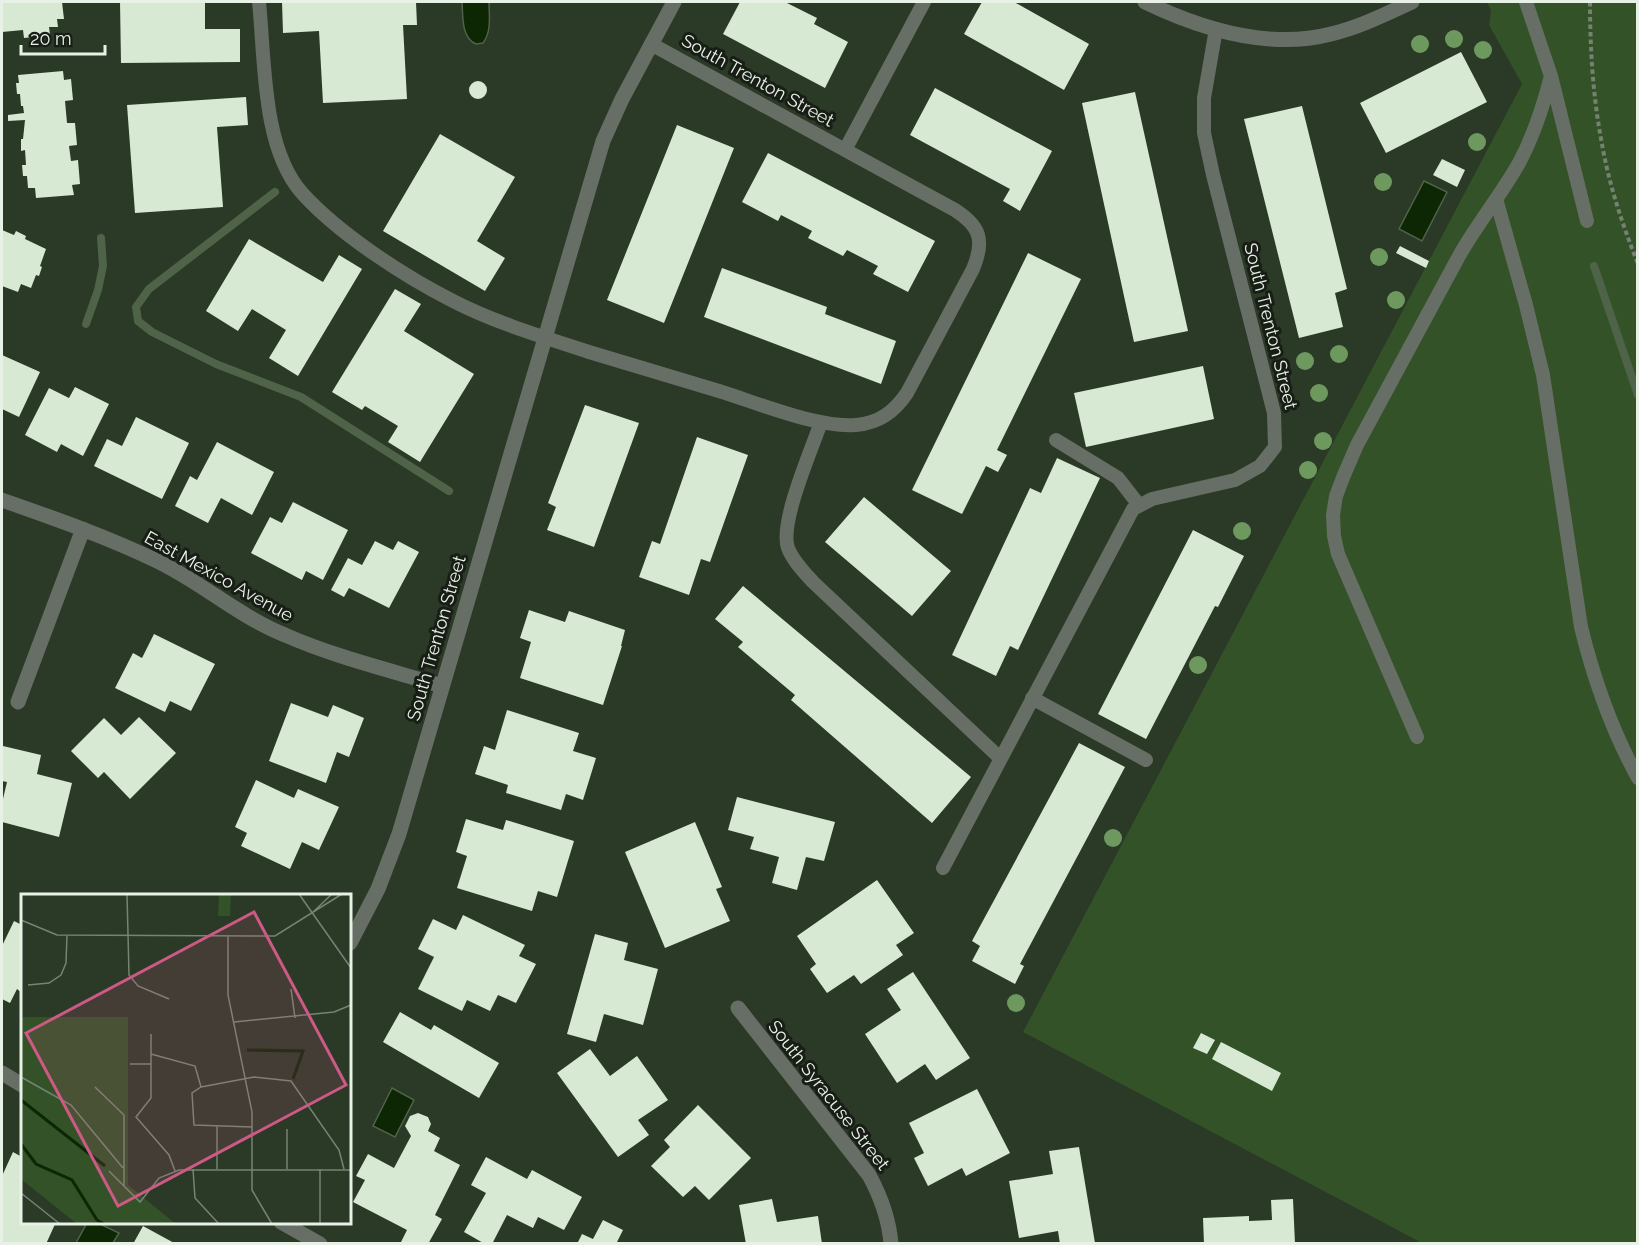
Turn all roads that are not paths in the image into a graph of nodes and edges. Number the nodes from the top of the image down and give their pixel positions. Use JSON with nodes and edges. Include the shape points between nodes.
{"nodes":[{"id":1,"x":259,"y":2,"type":"edge"},
{"id":2,"x":674,"y":2,"type":"edge"},
{"id":3,"x":924,"y":2,"type":"edge"},
{"id":4,"x":1145,"y":2,"type":"edge"},
{"id":5,"x":1412,"y":2,"type":"edge"},
{"id":6,"x":1526,"y":2,"type":"edge"},
{"id":7,"x":1216,"y":29,"type":"junction"},
{"id":8,"x":651,"y":44,"type":"junction"},
{"id":9,"x":1551,"y":76,"type":"junction"},
{"id":10,"x":845,"y":150,"type":"junction"},
{"id":11,"x":1496,"y":199,"type":"junction"},
{"id":12,"x":1587,"y":221,"type":"dead end"},
{"id":13,"x":544,"y":338,"type":"junction"},
{"id":14,"x":821,"y":422,"type":"junction"},
{"id":15,"x":1056,"y":440,"type":"dead end"},
{"id":16,"x":2,"y":500,"type":"edge"},
{"id":17,"x":1139,"y":505,"type":"junction"},
{"id":18,"x":82,"y":529,"type":"junction"},
{"id":19,"x":442,"y":686,"type":"junction"},
{"id":20,"x":1032,"y":698,"type":"junction"},
{"id":21,"x":18,"y":702,"type":"dead end"},
{"id":22,"x":1417,"y":737,"type":"dead end"},
{"id":23,"x":1000,"y":758,"type":"junction"},
{"id":24,"x":1146,"y":760,"type":"dead end"},
{"id":25,"x":1638,"y":778,"type":"edge"},
{"id":26,"x":943,"y":868,"type":"dead end"},
{"id":27,"x":351,"y":941,"type":"edge"},
{"id":28,"x":738,"y":1008,"type":"dead end"},
{"id":29,"x":2,"y":1073,"type":"edge"},
{"id":30,"x":21,"y":1084,"type":"edge"},
{"id":31,"x":285,"y":1224,"type":"edge"},
{"id":32,"x":320,"y":1244,"type":"edge"},
{"id":33,"x":891,"y":1244,"type":"edge"}],
"edges":[{"from":1,"to":13,"type":"lane","name":"South Trenton Street","via":[[275,138],[284,166],[303,194],[351,235],[420,283],[478,313]]},
{"from":2,"to":8,"type":"street","name":"South Trenton Street"},
{"from":3,"to":10,"type":"lane","name":"South Trenton Street"},
{"from":4,"to":7,"type":"street"},
{"from":5,"to":7,"type":"street","via":[[1354,27],[1308,39],[1258,38]]},
{"from":6,"to":9,"type":"lane"},
{"from":7,"to":17,"type":"lane","name":"South Trenton Street","via":[[1204,91],[1204,133],[1274,413],[1275,447],[1260,466],[1241,477]]},
{"from":8,"to":10,"type":"lane","name":"South Trenton Street"},
{"from":8,"to":13,"type":"street","name":"South Trenton Street","via":[[603,141]]},
{"from":9,"to":11,"type":"lane","via":[[1531,140]]},
{"from":9,"to":12,"type":"lane"},
{"from":10,"to":14,"type":"lane","name":"South Trenton Street","via":[[960,213],[975,227],[980,248],[970,275],[908,393],[896,408],[867,423]]},
{"from":11,"to":22,"type":"lane","via":[[1459,256],[1357,445],[1336,496],[1333,515],[1338,554]]},
{"from":11,"to":25,"type":"lane","via":[[1543,375],[1581,627],[1604,708]]},
{"from":13,"to":14,"type":"lane","name":"South Trenton Street"},
{"from":13,"to":19,"type":"street","name":"South Trenton Street"},
{"from":14,"to":23,"type":"lane","via":[[788,522],[788,548],[813,582]]},
{"from":15,"to":17,"type":"lane","via":[[1118,478]]},
{"from":16,"to":18,"type":"street","name":"East Mexico Avenue"},
{"from":17,"to":20,"type":"lane","via":[[1125,522]]},
{"from":18,"to":19,"type":"street","name":"East Mexico Avenue","via":[[164,564],[283,634],[316,648]]},
{"from":18,"to":21,"type":"street"},
{"from":19,"to":27,"type":"street","name":"South Trenton Street","via":[[391,855]]},
{"from":20,"to":23,"type":"lane"},
{"from":20,"to":24,"type":"lane"},
{"from":23,"to":26,"type":"lane"},
{"from":28,"to":33,"type":"street","name":"South Syracuse Street","via":[[869,1175],[882,1199]]},
{"from":29,"to":30,"type":"street"},
{"from":31,"to":32,"type":"street"}]}
